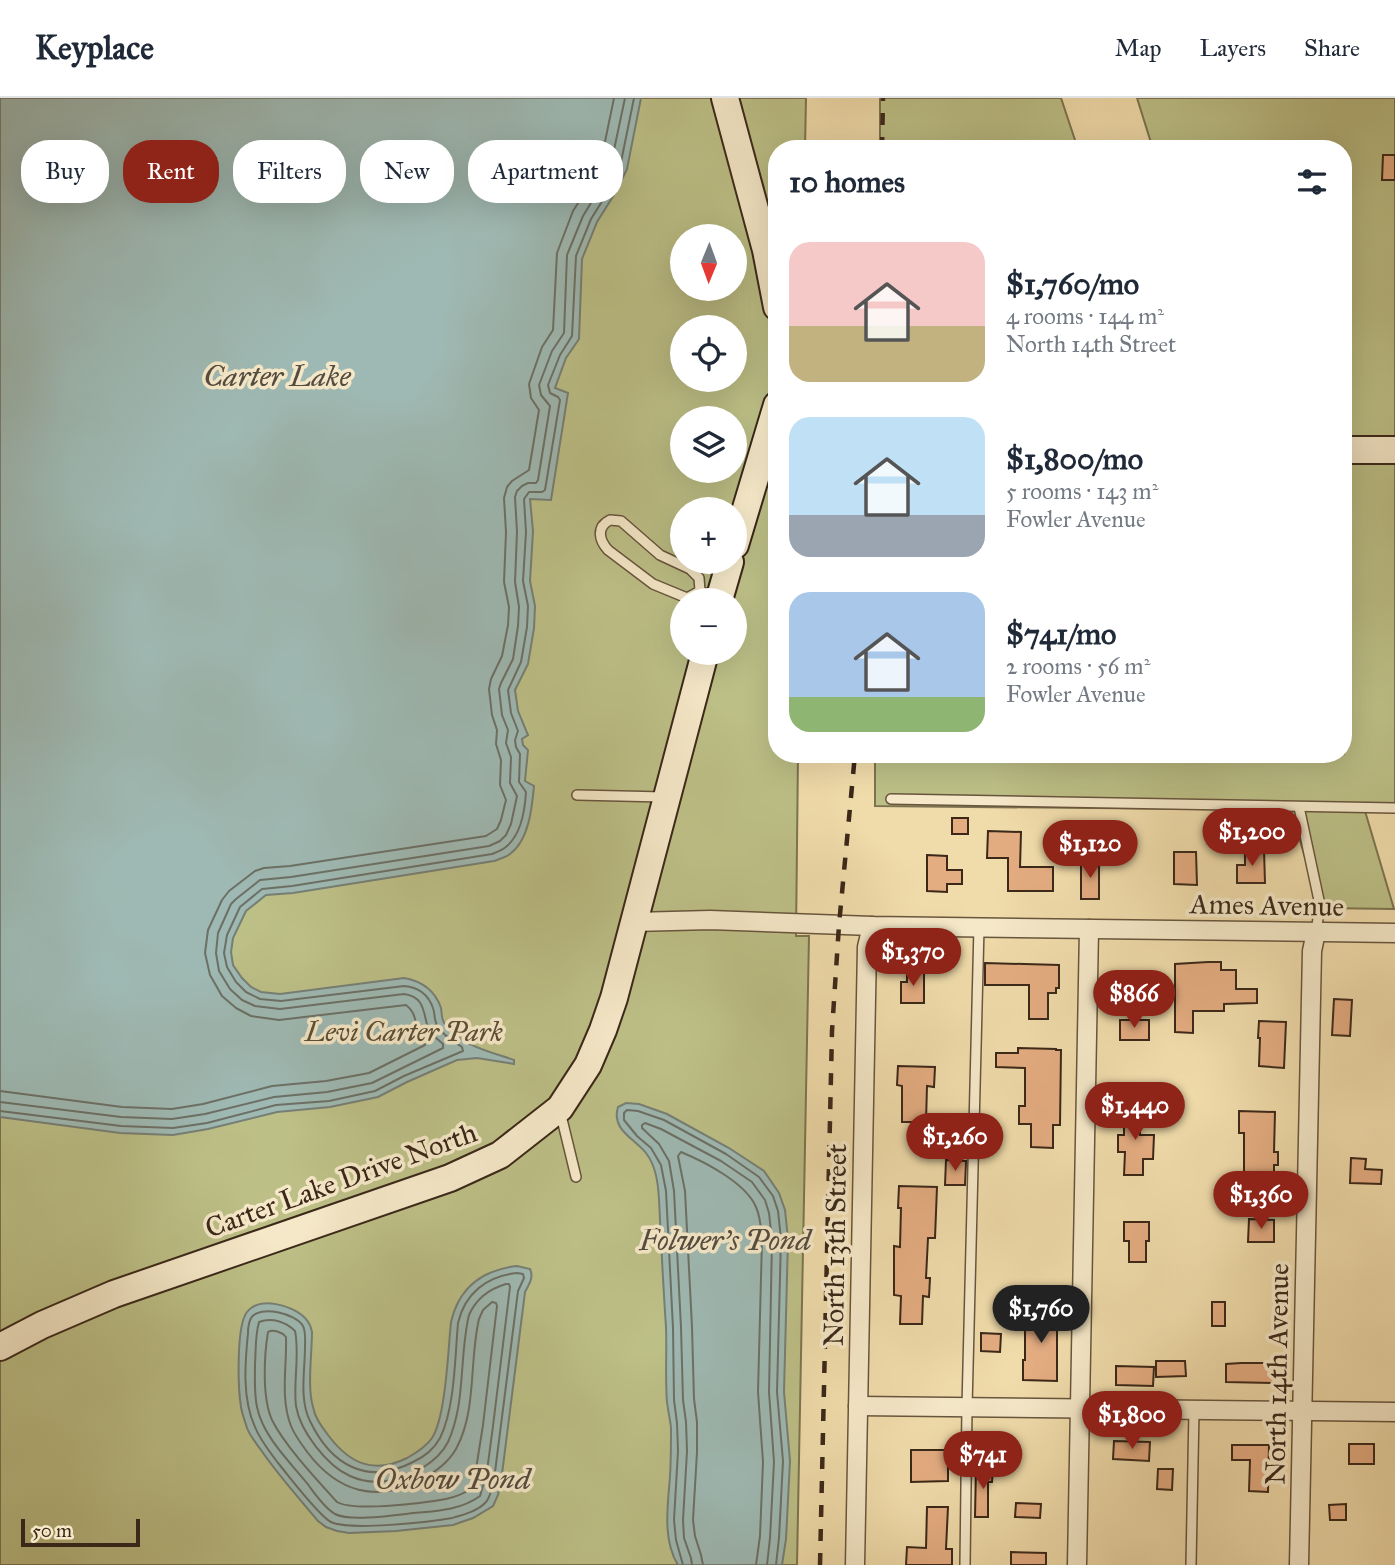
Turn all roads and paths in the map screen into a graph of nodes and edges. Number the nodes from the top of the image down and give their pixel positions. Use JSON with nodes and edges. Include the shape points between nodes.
{"nodes":[{"id":1,"x":725,"y":98,"type":"edge"},
{"id":2,"x":768,"y":260,"type":"edge"},
{"id":3,"x":1352,"y":450,"type":"edge"},
{"id":4,"x":1395,"y":450,"type":"edge"},
{"id":5,"x":768,"y":459,"type":"edge"},
{"id":6,"x":747,"y":514,"type":"edge"},
{"id":7,"x":710,"y":596,"type":"edge"},
{"id":8,"x":702,"y":665,"type":"edge"},
{"id":9,"x":578,"y":795,"type":"dead end"},
{"id":10,"x":666,"y":797,"type":"junction"},
{"id":11,"x":891,"y":799,"type":"dead end"},
{"id":12,"x":1299,"y":807,"type":"junction"},
{"id":13,"x":1395,"y":808,"type":"edge"},
{"id":14,"x":634,"y":922,"type":"junction"},
{"id":15,"x":872,"y":926,"type":"junction"},
{"id":16,"x":979,"y":927,"type":"junction"},
{"id":17,"x":1089,"y":929,"type":"junction"},
{"id":18,"x":1316,"y":932,"type":"junction"},
{"id":19,"x":1395,"y":933,"type":"edge"},
{"id":20,"x":560,"y":1108,"type":"junction"},
{"id":21,"x":576,"y":1177,"type":"dead end"},
{"id":22,"x":0,"y":1347,"type":"edge"},
{"id":23,"x":858,"y":1406,"type":"junction"},
{"id":24,"x":967,"y":1407,"type":"junction"},
{"id":25,"x":1080,"y":1408,"type":"junction"},
{"id":26,"x":1194,"y":1410,"type":"junction"},
{"id":27,"x":1302,"y":1411,"type":"junction"},
{"id":28,"x":1395,"y":1412,"type":"edge"},
{"id":29,"x":855,"y":1565,"type":"edge"},
{"id":30,"x":965,"y":1565,"type":"edge"},
{"id":31,"x":1077,"y":1565,"type":"edge"},
{"id":32,"x":1191,"y":1565,"type":"edge"},
{"id":33,"x":1299,"y":1565,"type":"edge"}],
"edges":[{"from":1,"to":2,"type":"street"},
{"from":3,"to":4,"type":"street"},
{"from":5,"to":6,"type":"street"},
{"from":7,"to":7,"type":"lane","via":[[690,569],[660,555],[621,521],[610,520],[602,526],[602,543],[608,550],[653,584],[687,598]]},
{"from":8,"to":10,"type":"street","name":"Carter Lake Drive North"},
{"from":9,"to":10,"type":"lane"},
{"from":10,"to":14,"type":"street","name":"Carter Lake Drive North"},
{"from":11,"to":12,"type":"lane"},
{"from":12,"to":13,"type":"lane"},
{"from":12,"to":18,"type":"lane","via":[[1320,905]]},
{"from":14,"to":15,"type":"street","name":"Ames Avenue"},
{"from":14,"to":20,"type":"street","name":"Carter Lake Drive North","via":[[603,1030],[588,1065]]},
{"from":15,"to":16,"type":"street","name":"Ames Avenue"},
{"from":15,"to":23,"type":"street","name":"North 13th Street","via":[[867,947]]},
{"from":16,"to":17,"type":"street","name":"Ames Avenue"},
{"from":16,"to":24,"type":"lane"},
{"from":17,"to":18,"type":"street","name":"Ames Avenue"},
{"from":17,"to":25,"type":"street"},
{"from":18,"to":19,"type":"street","name":"Ames Avenue"},
{"from":18,"to":27,"type":"street","name":"North 14th Avenue"},
{"from":20,"to":21,"type":"lane"},
{"from":20,"to":22,"type":"street","name":"Carter Lake Drive North","via":[[500,1155],[450,1178],[114,1294]]},
{"from":23,"to":24,"type":"street"},
{"from":23,"to":29,"type":"street","name":"North 13th Street"},
{"from":24,"to":25,"type":"street"},
{"from":24,"to":30,"type":"lane"},
{"from":25,"to":26,"type":"street"},
{"from":25,"to":31,"type":"street"},
{"from":26,"to":27,"type":"street"},
{"from":26,"to":32,"type":"lane"},
{"from":27,"to":28,"type":"street"},
{"from":27,"to":33,"type":"street","name":"North 14th Avenue"}]}
